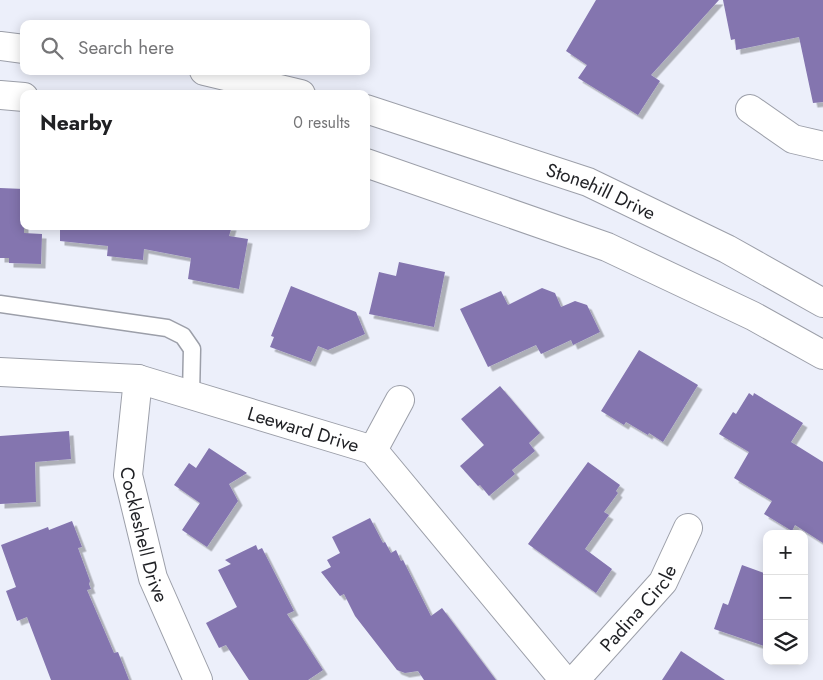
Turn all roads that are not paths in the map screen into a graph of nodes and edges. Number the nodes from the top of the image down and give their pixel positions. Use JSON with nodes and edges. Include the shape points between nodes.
{"nodes":[{"id":1,"x":0,"y":46,"type":"edge"},
{"id":2,"x":20,"y":48,"type":"edge"},
{"id":3,"x":221,"y":75,"type":"edge"},
{"id":4,"x":284,"y":90,"type":"edge"},
{"id":5,"x":0,"y":95,"type":"edge"},
{"id":6,"x":20,"y":97,"type":"edge"},
{"id":7,"x":750,"y":109,"type":"dead end"},
{"id":8,"x":370,"y":110,"type":"edge"},
{"id":9,"x":823,"y":146,"type":"edge"},
{"id":10,"x":370,"y":163,"type":"edge"},
{"id":11,"x":823,"y":303,"type":"edge"},
{"id":12,"x":0,"y":304,"type":"edge"},
{"id":13,"x":823,"y":355,"type":"edge"},
{"id":14,"x":0,"y":372,"type":"edge"},
{"id":15,"x":138,"y":379,"type":"junction"},
{"id":16,"x":191,"y":395,"type":"junction"},
{"id":17,"x":400,"y":400,"type":"dead end"},
{"id":18,"x":373,"y":450,"type":"junction"},
{"id":19,"x":688,"y":528,"type":"dead end"},
{"id":20,"x":198,"y":680,"type":"edge"},
{"id":21,"x":564,"y":680,"type":"edge"},
{"id":22,"x":575,"y":680,"type":"edge"}],
"edges":[{"from":1,"to":2,"type":"street"},
{"from":3,"to":4,"type":"street"},
{"from":5,"to":6,"type":"street"},
{"from":7,"to":9,"type":"street","via":[[793,139]]},
{"from":8,"to":11,"type":"street","name":"Stonehill Drive","via":[[588,182],[727,249]]},
{"from":10,"to":13,"type":"street","via":[[607,247],[753,316]]},
{"from":12,"to":16,"type":"lane","via":[[167,328],[183,336],[192,349]]},
{"from":14,"to":15,"type":"street","name":"Leeward Drive"},
{"from":15,"to":16,"type":"street","name":"Leeward Drive"},
{"from":15,"to":20,"type":"street","name":"Cockleshell Drive","via":[[128,475],[153,578]]},
{"from":16,"to":18,"type":"street","name":"Leeward Drive"},
{"from":17,"to":18,"type":"street"},
{"from":18,"to":21,"type":"street","name":"Leeward Drive"},
{"from":19,"to":22,"type":"street","name":"Padina Circle","via":[[662,582]]}]}
